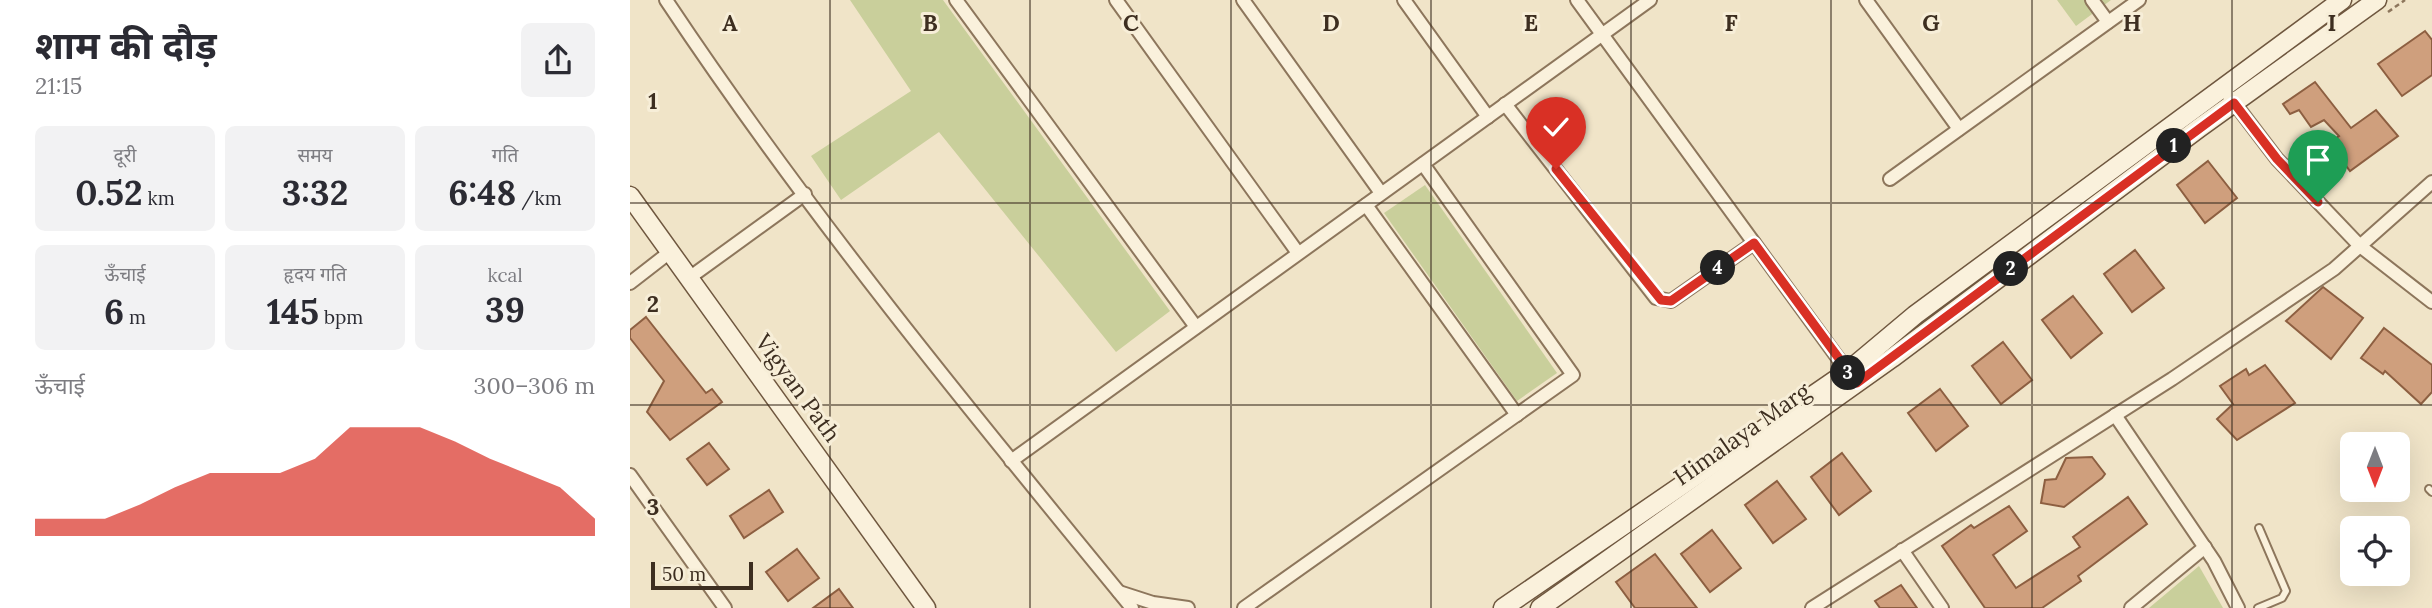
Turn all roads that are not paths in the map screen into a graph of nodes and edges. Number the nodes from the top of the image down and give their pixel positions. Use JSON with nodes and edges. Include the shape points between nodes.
{"nodes":[{"id":1,"x":666,"y":0,"type":"edge"},
{"id":2,"x":956,"y":0,"type":"edge"},
{"id":3,"x":1116,"y":0,"type":"edge"},
{"id":4,"x":1242,"y":0,"type":"edge"},
{"id":5,"x":1404,"y":0,"type":"edge"},
{"id":6,"x":1577,"y":0,"type":"edge"},
{"id":7,"x":1650,"y":0,"type":"edge"},
{"id":8,"x":1866,"y":0,"type":"edge"},
{"id":9,"x":2092,"y":0,"type":"edge"},
{"id":10,"x":2139,"y":0,"type":"edge"},
{"id":11,"x":2342,"y":0,"type":"edge"},
{"id":12,"x":2377,"y":0,"type":"edge"},
{"id":13,"x":2108,"y":22,"type":"junction"},
{"id":14,"x":1602,"y":34,"type":"junction"},
{"id":15,"x":2221,"y":87,"type":"junction"},
{"id":16,"x":2234,"y":103,"type":"junction"},
{"id":17,"x":1505,"y":104,"type":"junction"},
{"id":18,"x":1488,"y":117,"type":"junction"},
{"id":19,"x":1959,"y":130,"type":"junction"},
{"id":20,"x":1423,"y":164,"type":"junction"},
{"id":21,"x":1890,"y":179,"type":"dead end"},
{"id":22,"x":2432,"y":182,"type":"edge"},
{"id":23,"x":1381,"y":193,"type":"junction"},
{"id":24,"x":805,"y":194,"type":"junction"},
{"id":25,"x":630,"y":196,"type":"edge"},
{"id":26,"x":1366,"y":205,"type":"junction"},
{"id":27,"x":1754,"y":243,"type":"junction"},
{"id":28,"x":2360,"y":246,"type":"junction"},
{"id":29,"x":670,"y":252,"type":"junction"},
{"id":30,"x":1298,"y":253,"type":"junction"},
{"id":31,"x":689,"y":278,"type":"junction"},
{"id":32,"x":630,"y":283,"type":"edge"},
{"id":33,"x":2432,"y":302,"type":"edge"},
{"id":34,"x":1196,"y":327,"type":"junction"},
{"id":35,"x":1852,"y":377,"type":"junction"},
{"id":36,"x":1517,"y":415,"type":"junction"},
{"id":37,"x":2115,"y":415,"type":"junction"},
{"id":38,"x":1011,"y":461,"type":"junction"},
{"id":39,"x":630,"y":475,"type":"edge"},
{"id":40,"x":2259,"y":528,"type":"dead end"},
{"id":41,"x":2205,"y":547,"type":"junction"},
{"id":42,"x":1902,"y":550,"type":"junction"},
{"id":43,"x":1119,"y":592,"type":"junction"},
{"id":44,"x":725,"y":608,"type":"edge"},
{"id":45,"x":926,"y":608,"type":"edge"},
{"id":46,"x":1132,"y":608,"type":"edge"},
{"id":47,"x":1188,"y":608,"type":"edge"},
{"id":48,"x":1244,"y":608,"type":"edge"},
{"id":49,"x":1503,"y":608,"type":"edge"},
{"id":50,"x":1540,"y":608,"type":"edge"},
{"id":51,"x":1812,"y":608,"type":"edge"},
{"id":52,"x":1942,"y":608,"type":"edge"},
{"id":53,"x":2131,"y":608,"type":"edge"},
{"id":54,"x":2238,"y":608,"type":"edge"},
{"id":55,"x":2258,"y":608,"type":"edge"}],
"edges":[{"from":1,"to":24,"type":"street","via":[[733,101]]},
{"from":2,"to":34,"type":"street"},
{"from":3,"to":30,"type":"street"},
{"from":4,"to":23,"type":"street"},
{"from":5,"to":18,"type":"street"},
{"from":6,"to":14,"type":"street"},
{"from":7,"to":14,"type":"street"},
{"from":8,"to":19,"type":"street"},
{"from":9,"to":13,"type":"street"},
{"from":10,"to":13,"type":"street"},
{"from":11,"to":15,"type":"main road","name":"Himalaya Marg"},
{"from":12,"to":16,"type":"main road","name":"Himalaya Marg"},
{"from":13,"to":19,"type":"street"},
{"from":14,"to":17,"type":"street"},
{"from":14,"to":27,"type":"street"},
{"from":15,"to":16,"type":"street"},
{"from":15,"to":35,"type":"main road","name":"Himalaya Marg","via":[[1915,315]]},
{"from":16,"to":28,"type":"street","via":[[2277,159]]},
{"from":16,"to":35,"type":"main road","name":"Himalaya Marg"},
{"from":17,"to":18,"type":"street"},
{"from":17,"to":27,"type":"street","via":[[1656,298],[1671,301]]},
{"from":18,"to":20,"type":"street"},
{"from":19,"to":21,"type":"street"},
{"from":20,"to":23,"type":"street"},
{"from":20,"to":36,"type":"street","via":[[1573,375]]},
{"from":22,"to":28,"type":"street"},
{"from":23,"to":26,"type":"street"},
{"from":24,"to":31,"type":"street"},
{"from":24,"to":38,"type":"street"},
{"from":25,"to":29,"type":"main road","name":"Vigyan Path"},
{"from":26,"to":30,"type":"street"},
{"from":26,"to":36,"type":"street"},
{"from":27,"to":35,"type":"street"},
{"from":28,"to":33,"type":"street"},
{"from":28,"to":37,"type":"street"},
{"from":29,"to":31,"type":"main road","name":"Vigyan Path"},
{"from":29,"to":32,"type":"street"},
{"from":30,"to":34,"type":"street"},
{"from":31,"to":45,"type":"main road","name":"Vigyan Path"},
{"from":34,"to":38,"type":"street"},
{"from":35,"to":49,"type":"main road","name":"Himalaya Marg"},
{"from":35,"to":50,"type":"main road","name":"Himalaya Marg"},
{"from":36,"to":48,"type":"street"},
{"from":37,"to":41,"type":"street"},
{"from":37,"to":42,"type":"street"},
{"from":38,"to":43,"type":"street"},
{"from":39,"to":44,"type":"street"},
{"from":40,"to":55,"type":"lane","via":[[2286,591],[2282,598]]},
{"from":41,"to":53,"type":"street"},
{"from":41,"to":54,"type":"street"},
{"from":42,"to":51,"type":"street"},
{"from":42,"to":52,"type":"street"},
{"from":43,"to":46,"type":"street"},
{"from":43,"to":47,"type":"street"}]}
